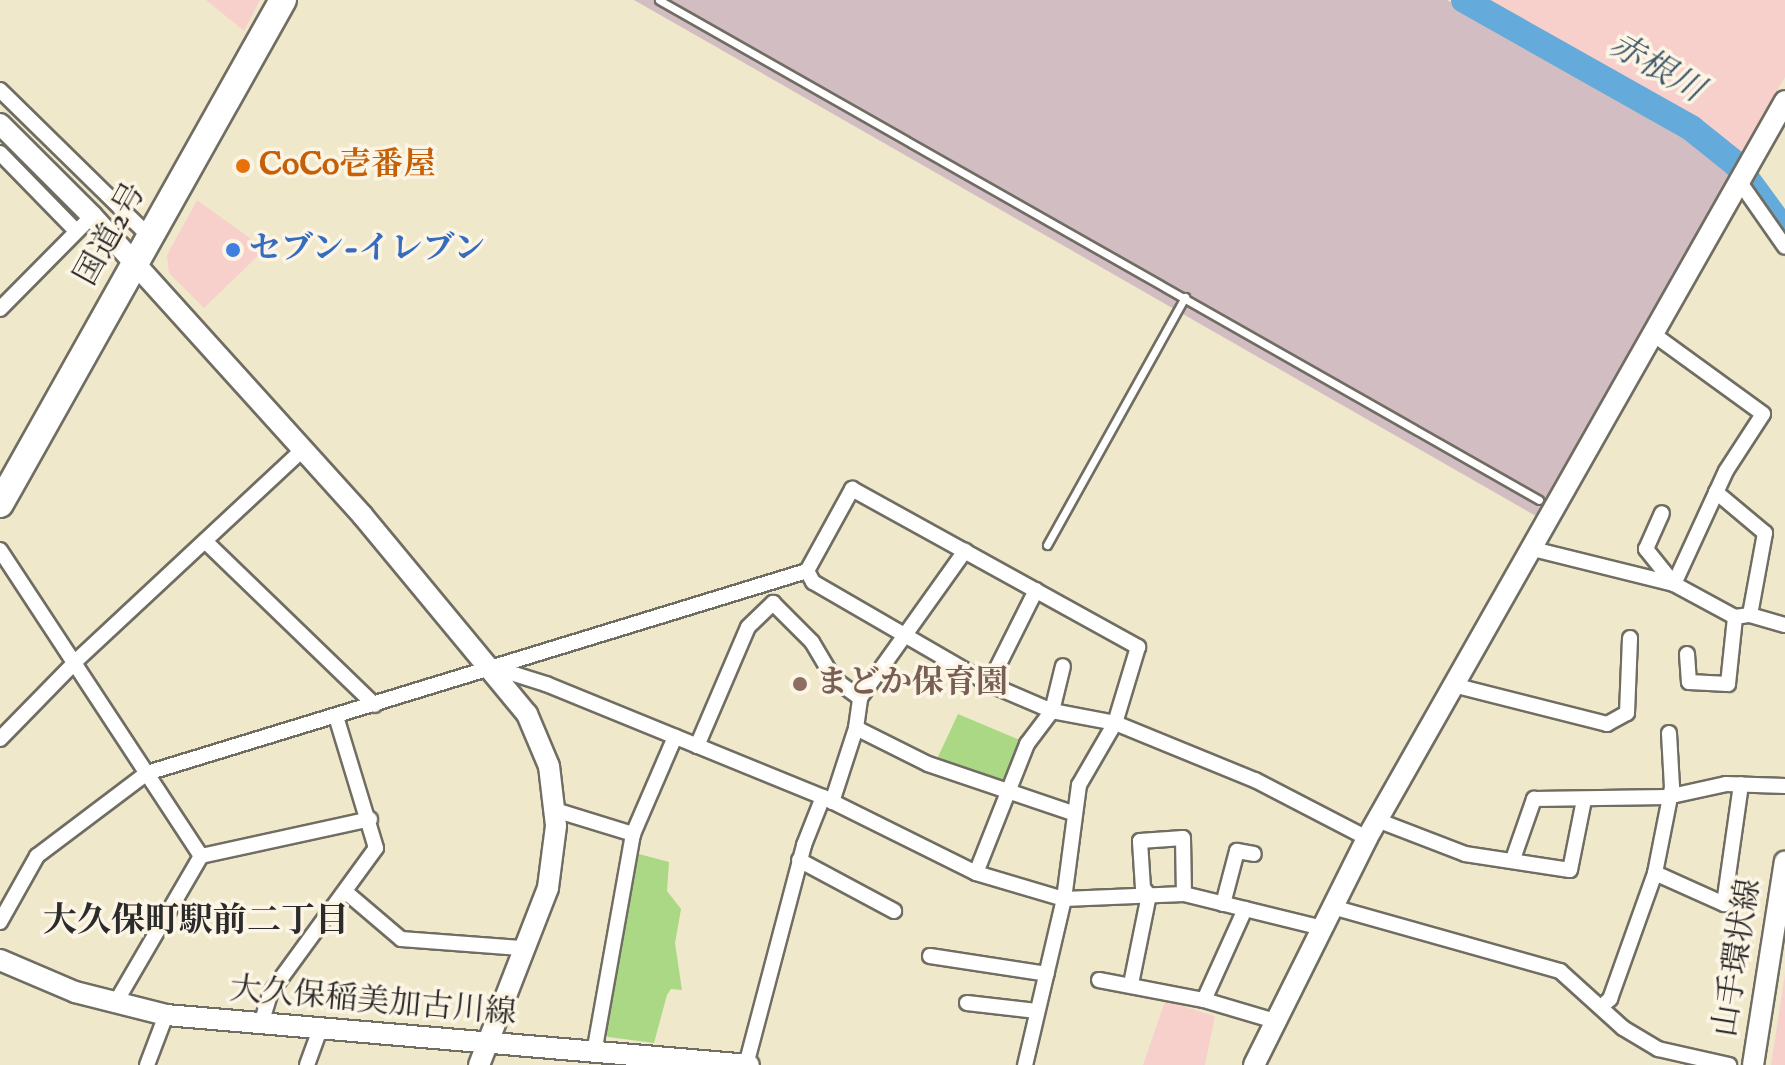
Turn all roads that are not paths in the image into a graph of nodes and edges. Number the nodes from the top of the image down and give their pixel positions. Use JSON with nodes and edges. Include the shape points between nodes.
{"nodes":[{"id":1,"x":283,"y":0,"type":"edge"},
{"id":2,"x":659,"y":0,"type":"edge"},
{"id":3,"x":0,"y":90,"type":"edge"},
{"id":4,"x":1785,"y":101,"type":"edge"},
{"id":5,"x":0,"y":124,"type":"edge"},
{"id":6,"x":0,"y":153,"type":"edge"},
{"id":7,"x":1739,"y":181,"type":"junction"},
{"id":8,"x":92,"y":216,"type":"junction"},
{"id":9,"x":76,"y":231,"type":"junction"},
{"id":10,"x":150,"y":237,"type":"junction"},
{"id":11,"x":1785,"y":247,"type":"edge"},
{"id":12,"x":135,"y":264,"type":"junction"},
{"id":13,"x":1185,"y":297,"type":"junction"},
{"id":14,"x":0,"y":309,"type":"edge"},
{"id":15,"x":1653,"y":334,"type":"junction"},
{"id":16,"x":303,"y":449,"type":"junction"},
{"id":17,"x":1716,"y":492,"type":"junction"},
{"id":18,"x":1539,"y":500,"type":"dead end"},
{"id":19,"x":0,"y":504,"type":"edge"},
{"id":20,"x":1662,"y":513,"type":"dead end"},
{"id":21,"x":207,"y":543,"type":"junction"},
{"id":22,"x":1047,"y":545,"type":"dead end"},
{"id":23,"x":1533,"y":549,"type":"junction"},
{"id":24,"x":0,"y":550,"type":"edge"},
{"id":25,"x":965,"y":551,"type":"junction"},
{"id":26,"x":807,"y":571,"type":"junction"},
{"id":27,"x":1674,"y":584,"type":"junction"},
{"id":28,"x":754,"y":587,"type":"junction"},
{"id":29,"x":1036,"y":590,"type":"junction"},
{"id":30,"x":760,"y":610,"type":"junction"},
{"id":31,"x":1743,"y":616,"type":"junction"},
{"id":32,"x":1785,"y":625,"type":"edge"},
{"id":33,"x":903,"y":637,"type":"junction"},
{"id":34,"x":1630,"y":638,"type":"dead end"},
{"id":35,"x":1687,"y":654,"type":"dead end"},
{"id":36,"x":77,"y":660,"type":"junction"},
{"id":37,"x":1063,"y":666,"type":"dead end"},
{"id":38,"x":492,"y":667,"type":"junction"},
{"id":39,"x":989,"y":684,"type":"junction"},
{"id":40,"x":1457,"y":686,"type":"junction"},
{"id":41,"x":860,"y":698,"type":"junction"},
{"id":42,"x":375,"y":705,"type":"junction"},
{"id":43,"x":1052,"y":711,"type":"junction"},
{"id":44,"x":336,"y":716,"type":"junction"},
{"id":45,"x":1115,"y":723,"type":"junction"},
{"id":46,"x":856,"y":728,"type":"junction"},
{"id":47,"x":1669,"y":733,"type":"dead end"},
{"id":48,"x":675,"y":737,"type":"junction"},
{"id":49,"x":0,"y":739,"type":"edge"},
{"id":50,"x":697,"y":746,"type":"junction"},
{"id":51,"x":147,"y":773,"type":"junction"},
{"id":52,"x":1741,"y":784,"type":"junction"},
{"id":53,"x":1785,"y":786,"type":"edge"},
{"id":54,"x":1005,"y":791,"type":"junction"},
{"id":55,"x":1667,"y":797,"type":"junction"},
{"id":56,"x":828,"y":800,"type":"junction"},
{"id":57,"x":1584,"y":800,"type":"junction"},
{"id":58,"x":555,"y":810,"type":"junction"},
{"id":59,"x":1073,"y":813,"type":"junction"},
{"id":60,"x":370,"y":819,"type":"junction"},
{"id":61,"x":1372,"y":829,"type":"junction"},
{"id":62,"x":633,"y":834,"type":"junction"},
{"id":63,"x":1254,"y":854,"type":"dead end"},
{"id":64,"x":201,"y":856,"type":"junction"},
{"id":65,"x":1513,"y":859,"type":"junction"},
{"id":66,"x":799,"y":860,"type":"junction"},
{"id":67,"x":1785,"y":861,"type":"edge"},
{"id":68,"x":976,"y":873,"type":"junction"},
{"id":69,"x":1655,"y":873,"type":"junction"},
{"id":70,"x":347,"y":893,"type":"junction"},
{"id":71,"x":1184,"y":894,"type":"junction"},
{"id":72,"x":1149,"y":895,"type":"junction"},
{"id":73,"x":1064,"y":899,"type":"junction"},
{"id":74,"x":1223,"y":904,"type":"junction"},
{"id":75,"x":1332,"y":907,"type":"junction"},
{"id":76,"x":1245,"y":909,"type":"junction"},
{"id":77,"x":894,"y":911,"type":"dead end"},
{"id":78,"x":0,"y":922,"type":"edge"},
{"id":79,"x":1322,"y":928,"type":"junction"},
{"id":80,"x":521,"y":948,"type":"junction"},
{"id":81,"x":930,"y":956,"type":"dead end"},
{"id":82,"x":0,"y":960,"type":"edge"},
{"id":83,"x":1047,"y":974,"type":"junction"},
{"id":84,"x":1099,"y":980,"type":"dead end"},
{"id":85,"x":1131,"y":984,"type":"junction"},
{"id":86,"x":1204,"y":1000,"type":"junction"},
{"id":87,"x":116,"y":1002,"type":"junction"},
{"id":88,"x":967,"y":1003,"type":"dead end"},
{"id":89,"x":1602,"y":1006,"type":"junction"},
{"id":90,"x":1037,"y":1011,"type":"junction"},
{"id":91,"x":166,"y":1015,"type":"junction"},
{"id":92,"x":1275,"y":1021,"type":"junction"},
{"id":93,"x":261,"y":1024,"type":"junction"},
{"id":94,"x":320,"y":1029,"type":"junction"},
{"id":95,"x":487,"y":1043,"type":"junction"},
{"id":96,"x":594,"y":1052,"type":"junction"},
{"id":97,"x":147,"y":1065,"type":"edge"},
{"id":98,"x":307,"y":1065,"type":"edge"},
{"id":99,"x":479,"y":1065,"type":"edge"},
{"id":100,"x":748,"y":1065,"type":"edge"},
{"id":101,"x":1025,"y":1065,"type":"edge"},
{"id":102,"x":1254,"y":1065,"type":"edge"},
{"id":103,"x":1729,"y":1065,"type":"edge"},
{"id":104,"x":1753,"y":1065,"type":"edge"}],
"edges":[{"from":1,"to":10,"type":"highway","name":"国道2号"},
{"from":2,"to":13,"type":"lane"},
{"from":3,"to":10,"type":"street"},
{"from":4,"to":7,"type":"street"},
{"from":5,"to":8,"type":"street"},
{"from":6,"to":9,"type":"street"},
{"from":7,"to":11,"type":"street"},
{"from":7,"to":15,"type":"street"},
{"from":8,"to":9,"type":"street"},
{"from":8,"to":12,"type":"street"},
{"from":9,"to":14,"type":"street"},
{"from":10,"to":12,"type":"highway","name":"国道2号"},
{"from":12,"to":16,"type":"street"},
{"from":12,"to":19,"type":"highway","name":"国道2号"},
{"from":13,"to":18,"type":"lane"},
{"from":13,"to":22,"type":"lane"},
{"from":15,"to":17,"type":"street","via":[[1763,414]]},
{"from":15,"to":23,"type":"street"},
{"from":16,"to":21,"type":"street"},
{"from":16,"to":38,"type":"street"},
{"from":17,"to":27,"type":"street"},
{"from":17,"to":31,"type":"street","via":[[1765,533]]},
{"from":20,"to":27,"type":"street","via":[[1646,549]]},
{"from":21,"to":36,"type":"street"},
{"from":21,"to":42,"type":"street"},
{"from":23,"to":27,"type":"street"},
{"from":23,"to":40,"type":"street"},
{"from":24,"to":36,"type":"street"},
{"from":25,"to":26,"type":"street","via":[[852,489]]},
{"from":25,"to":29,"type":"street"},
{"from":25,"to":33,"type":"street"},
{"from":26,"to":28,"type":"street"},
{"from":26,"to":33,"type":"street","via":[[813,582]]},
{"from":27,"to":31,"type":"street"},
{"from":28,"to":30,"type":"street"},
{"from":28,"to":38,"type":"street"},
{"from":29,"to":39,"type":"street"},
{"from":29,"to":45,"type":"street","via":[[1138,647]]},
{"from":30,"to":41,"type":"street","via":[[773,603],[812,642],[834,679]]},
{"from":30,"to":50,"type":"street"},
{"from":31,"to":32,"type":"street"},
{"from":31,"to":35,"type":"street","via":[[1728,684],[1689,682]]},
{"from":33,"to":39,"type":"street"},
{"from":33,"to":41,"type":"street"},
{"from":34,"to":40,"type":"street","via":[[1627,713],[1607,724]]},
{"from":36,"to":49,"type":"street"},
{"from":36,"to":51,"type":"street"},
{"from":37,"to":43,"type":"street"},
{"from":38,"to":42,"type":"street","via":[[478,676]]},
{"from":38,"to":48,"type":"street"},
{"from":38,"to":58,"type":"street","via":[[527,714],[549,766]]},
{"from":39,"to":43,"type":"street"},
{"from":40,"to":61,"type":"street"},
{"from":41,"to":46,"type":"street"},
{"from":42,"to":44,"type":"street"},
{"from":43,"to":45,"type":"street"},
{"from":43,"to":54,"type":"street","via":[[1027,744]]},
{"from":44,"to":51,"type":"street"},
{"from":44,"to":60,"type":"street"},
{"from":45,"to":59,"type":"street","via":[[1079,785]]},
{"from":45,"to":61,"type":"street"},
{"from":46,"to":54,"type":"street","via":[[928,764]]},
{"from":46,"to":56,"type":"street"},
{"from":47,"to":55,"type":"street","via":[[1672,787]]},
{"from":48,"to":50,"type":"street"},
{"from":48,"to":62,"type":"street"},
{"from":50,"to":56,"type":"street"},
{"from":51,"to":64,"type":"street"},
{"from":51,"to":78,"type":"street","via":[[37,856]]},
{"from":52,"to":53,"type":"street"},
{"from":52,"to":55,"type":"street"},
{"from":52,"to":69,"type":"street","via":[[1724,904]]},
{"from":54,"to":59,"type":"street"},
{"from":54,"to":68,"type":"street"},
{"from":55,"to":57,"type":"street"},
{"from":55,"to":69,"type":"street"},
{"from":56,"to":66,"type":"street"},
{"from":56,"to":68,"type":"street"},
{"from":57,"to":65,"type":"street","via":[[1534,799]]},
{"from":57,"to":65,"type":"street","via":[[1570,870]]},
{"from":58,"to":62,"type":"street"},
{"from":58,"to":80,"type":"street","via":[[548,888]]},
{"from":59,"to":73,"type":"street"},
{"from":60,"to":64,"type":"street"},
{"from":60,"to":70,"type":"street","via":[[376,848]]},
{"from":61,"to":65,"type":"street","via":[[1465,854]]},
{"from":61,"to":75,"type":"street"},
{"from":62,"to":96,"type":"street"},
{"from":63,"to":74,"type":"street","via":[[1237,851]]},
{"from":64,"to":87,"type":"street"},
{"from":66,"to":77,"type":"street"},
{"from":66,"to":100,"type":"street"},
{"from":67,"to":104,"type":"street","name":"山手環状線"},
{"from":68,"to":73,"type":"street"},
{"from":69,"to":89,"type":"street","via":[[1610,999]]},
{"from":70,"to":80,"type":"street","via":[[401,939]]},
{"from":70,"to":93,"type":"street","via":[[271,992]]},
{"from":71,"to":72,"type":"street"},
{"from":71,"to":72,"type":"street","via":[[1183,838],[1140,841],[1143,888]]},
{"from":71,"to":74,"type":"street"},
{"from":72,"to":73,"type":"street"},
{"from":72,"to":85,"type":"street"},
{"from":73,"to":83,"type":"street"},
{"from":74,"to":76,"type":"street"},
{"from":75,"to":79,"type":"street"},
{"from":75,"to":89,"type":"street","via":[[1560,971]]},
{"from":76,"to":79,"type":"street"},
{"from":76,"to":86,"type":"street"},
{"from":79,"to":92,"type":"street"},
{"from":80,"to":95,"type":"street"},
{"from":81,"to":83,"type":"street"},
{"from":82,"to":87,"type":"street","name":"大久保稲美加古川線","via":[[75,992]]},
{"from":83,"to":90,"type":"street"},
{"from":84,"to":85,"type":"street"},
{"from":85,"to":86,"type":"street"},
{"from":86,"to":92,"type":"street"},
{"from":87,"to":91,"type":"street","name":"大久保稲美加古川線"},
{"from":88,"to":90,"type":"street"},
{"from":89,"to":103,"type":"street","via":[[1623,1028],[1658,1049]]},
{"from":90,"to":101,"type":"street"},
{"from":91,"to":93,"type":"street","name":"大久保稲美加古川線"},
{"from":91,"to":97,"type":"street"},
{"from":92,"to":102,"type":"street"},
{"from":93,"to":94,"type":"street","name":"大久保稲美加古川線"},
{"from":94,"to":95,"type":"street","name":"大久保稲美加古川線"},
{"from":94,"to":98,"type":"street"},
{"from":95,"to":96,"type":"street","name":"大久保稲美加古川線"},
{"from":95,"to":99,"type":"street"},
{"from":96,"to":100,"type":"street","name":"大久保稲美加古川線"}]}
